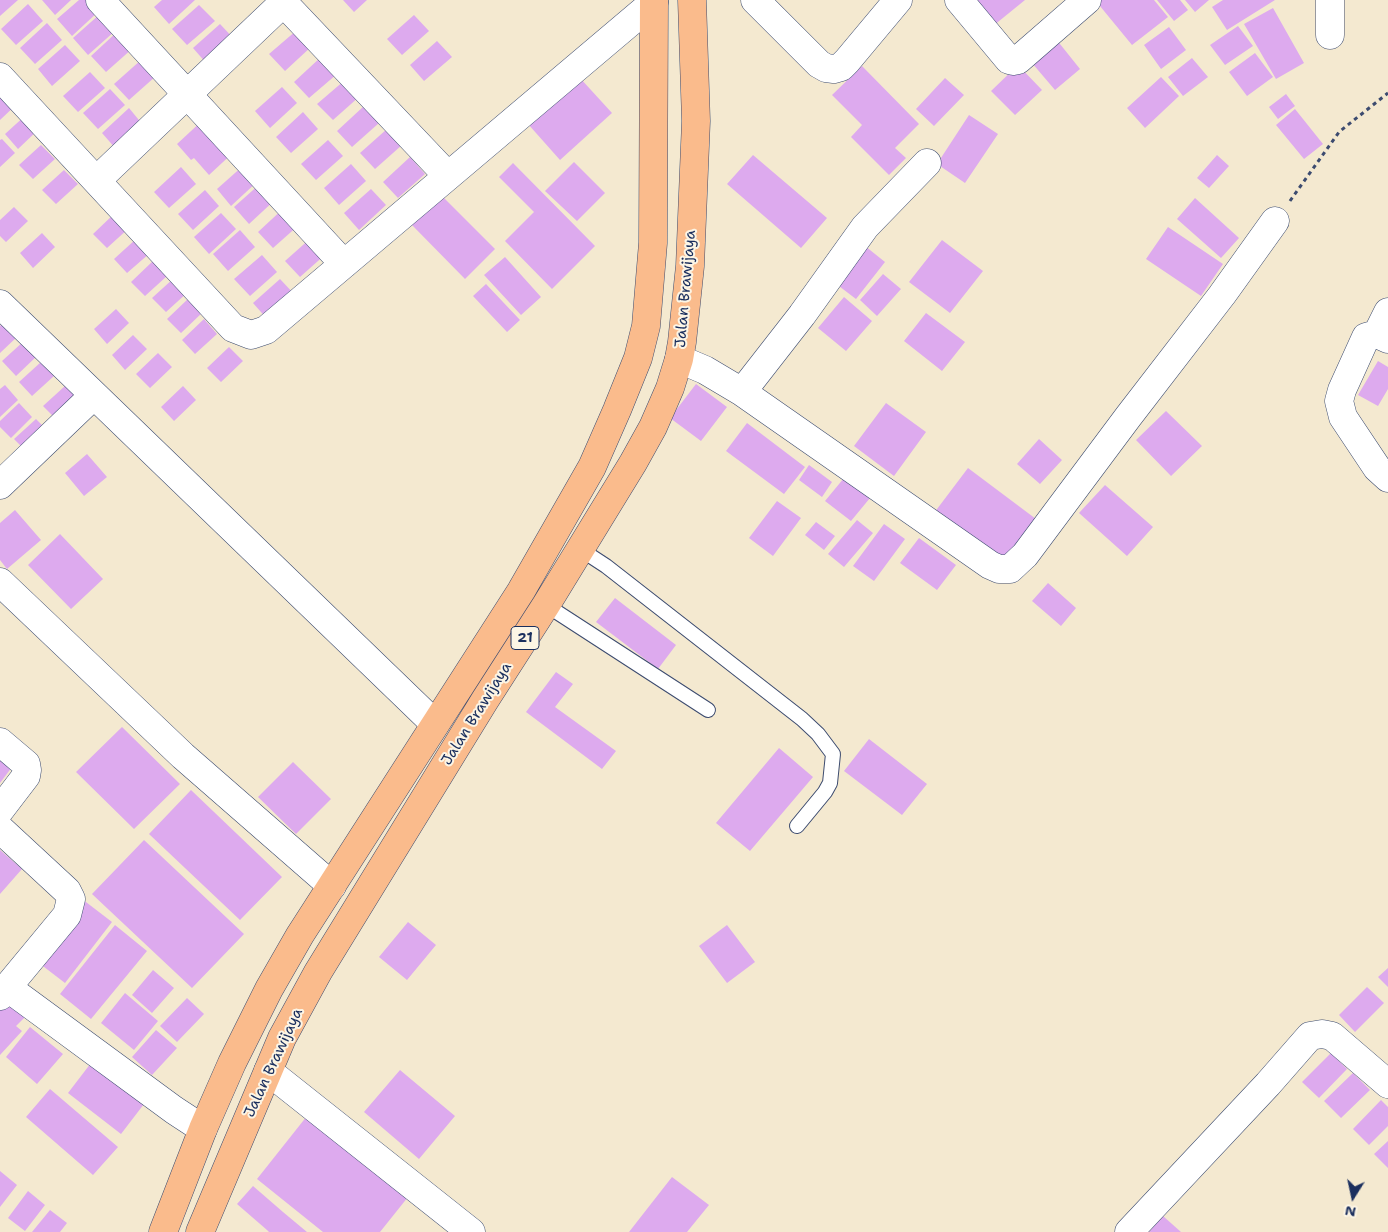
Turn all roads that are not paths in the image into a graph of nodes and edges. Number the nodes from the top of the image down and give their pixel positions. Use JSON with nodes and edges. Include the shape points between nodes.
{"nodes":[{"id":1,"x":100,"y":0,"type":"edge"},
{"id":2,"x":692,"y":0,"type":"edge"},
{"id":3,"x":755,"y":0,"type":"edge"},
{"id":4,"x":898,"y":0,"type":"edge"},
{"id":5,"x":959,"y":0,"type":"edge"},
{"id":6,"x":1087,"y":0,"type":"edge"},
{"id":7,"x":1330,"y":0,"type":"edge"},
{"id":8,"x":282,"y":1,"type":"edge"},
{"id":9,"x":654,"y":1,"type":"edge"},
{"id":10,"x":1330,"y":35,"type":"dead end"},
{"id":11,"x":0,"y":77,"type":"edge"},
{"id":12,"x":188,"y":95,"type":"junction"},
{"id":13,"x":928,"y":163,"type":"dead end"},
{"id":14,"x":448,"y":176,"type":"junction"},
{"id":15,"x":97,"y":180,"type":"junction"},
{"id":16,"x":1275,"y":222,"type":"road end"},
{"id":17,"x":344,"y":264,"type":"junction"},
{"id":18,"x":0,"y":304,"type":"edge"},
{"id":19,"x":1384,"y":328,"type":"edge"},
{"id":20,"x":679,"y":359,"type":"junction"},
{"id":21,"x":742,"y":392,"type":"junction"},
{"id":22,"x":94,"y":395,"type":"junction"},
{"id":23,"x":1388,"y":478,"type":"edge"},
{"id":24,"x":0,"y":485,"type":"edge"},
{"id":25,"x":580,"y":549,"type":"junction"},
{"id":26,"x":0,"y":582,"type":"edge"},
{"id":27,"x":546,"y":605,"type":"junction"},
{"id":28,"x":708,"y":710,"type":"dead end"},
{"id":29,"x":436,"y":724,"type":"junction"},
{"id":30,"x":0,"y":742,"type":"edge"},
{"id":31,"x":0,"y":810,"type":"edge"},
{"id":32,"x":797,"y":826,"type":"dead end"},
{"id":33,"x":0,"y":828,"type":"edge"},
{"id":34,"x":332,"y":886,"type":"junction"},
{"id":35,"x":4,"y":992,"type":"edge"},
{"id":36,"x":268,"y":1071,"type":"junction"},
{"id":37,"x":1388,"y":1084,"type":"edge"},
{"id":38,"x":202,"y":1129,"type":"junction"},
{"id":39,"x":163,"y":1232,"type":"edge"},
{"id":40,"x":200,"y":1232,"type":"edge"},
{"id":41,"x":472,"y":1232,"type":"edge"},
{"id":42,"x":1130,"y":1232,"type":"edge"}],
"edges":[{"from":1,"to":12,"type":"street"},
{"from":2,"to":20,"type":"highway","name":"Jalan Brawijaya","number":"21","via":[[696,121],[690,266]]},
{"from":3,"to":4,"type":"street","via":[[819,64],[834,69],[847,61]]},
{"from":5,"to":6,"type":"street","via":[[1009,60],[1016,61]]},
{"from":7,"to":10,"type":"street"},
{"from":8,"to":12,"type":"street"},
{"from":8,"to":14,"type":"street"},
{"from":9,"to":14,"type":"street"},
{"from":9,"to":29,"type":"highway","name":"Jalan Brawijaya","number":"21","via":[[653,243],[646,326],[638,358],[592,467],[521,591]]},
{"from":11,"to":15,"type":"street"},
{"from":12,"to":15,"type":"street"},
{"from":12,"to":17,"type":"street"},
{"from":13,"to":21,"type":"street","via":[[865,227]]},
{"from":14,"to":17,"type":"street"},
{"from":15,"to":17,"type":"street","via":[[233,328],[251,335],[266,330]]},
{"from":16,"to":21,"type":"street","via":[[1025,555],[1010,569],[990,565]]},
{"from":18,"to":22,"type":"street"},
{"from":19,"to":23,"type":"street","via":[[1366,337],[1340,400],[1343,417],[1377,468]]},
{"from":20,"to":21,"type":"street"},
{"from":20,"to":25,"type":"highway","name":"Jalan Brawijaya","number":"21","via":[[653,427]]},
{"from":22,"to":24,"type":"street"},
{"from":22,"to":29,"type":"street"},
{"from":25,"to":27,"type":"highway","name":"Jalan Brawijaya","number":"21"},
{"from":25,"to":32,"type":"lane","via":[[802,718],[818,734],[832,754],[830,784]]},
{"from":26,"to":34,"type":"street","via":[[182,756]]},
{"from":27,"to":28,"type":"lane"},
{"from":27,"to":36,"type":"highway","name":"Jalan Brawijaya","number":"21","via":[[318,972]]},
{"from":29,"to":34,"type":"highway","name":"Jalan Brawijaya","number":"21"},
{"from":30,"to":31,"type":"street","via":[[26,764],[27,770],[26,776]]},
{"from":33,"to":35,"type":"street","via":[[67,891],[71,899],[67,916]]},
{"from":34,"to":38,"type":"highway","name":"Jalan Brawijaya","number":"21","via":[[269,989]]},
{"from":35,"to":38,"type":"street"},
{"from":36,"to":40,"type":"highway","name":"Jalan Brawijaya","number":"21"},
{"from":36,"to":41,"type":"street"},
{"from":37,"to":42,"type":"street","via":[[1332,1036],[1310,1036]]},
{"from":38,"to":39,"type":"highway","name":"Jalan Brawijaya","number":"21"}]}
